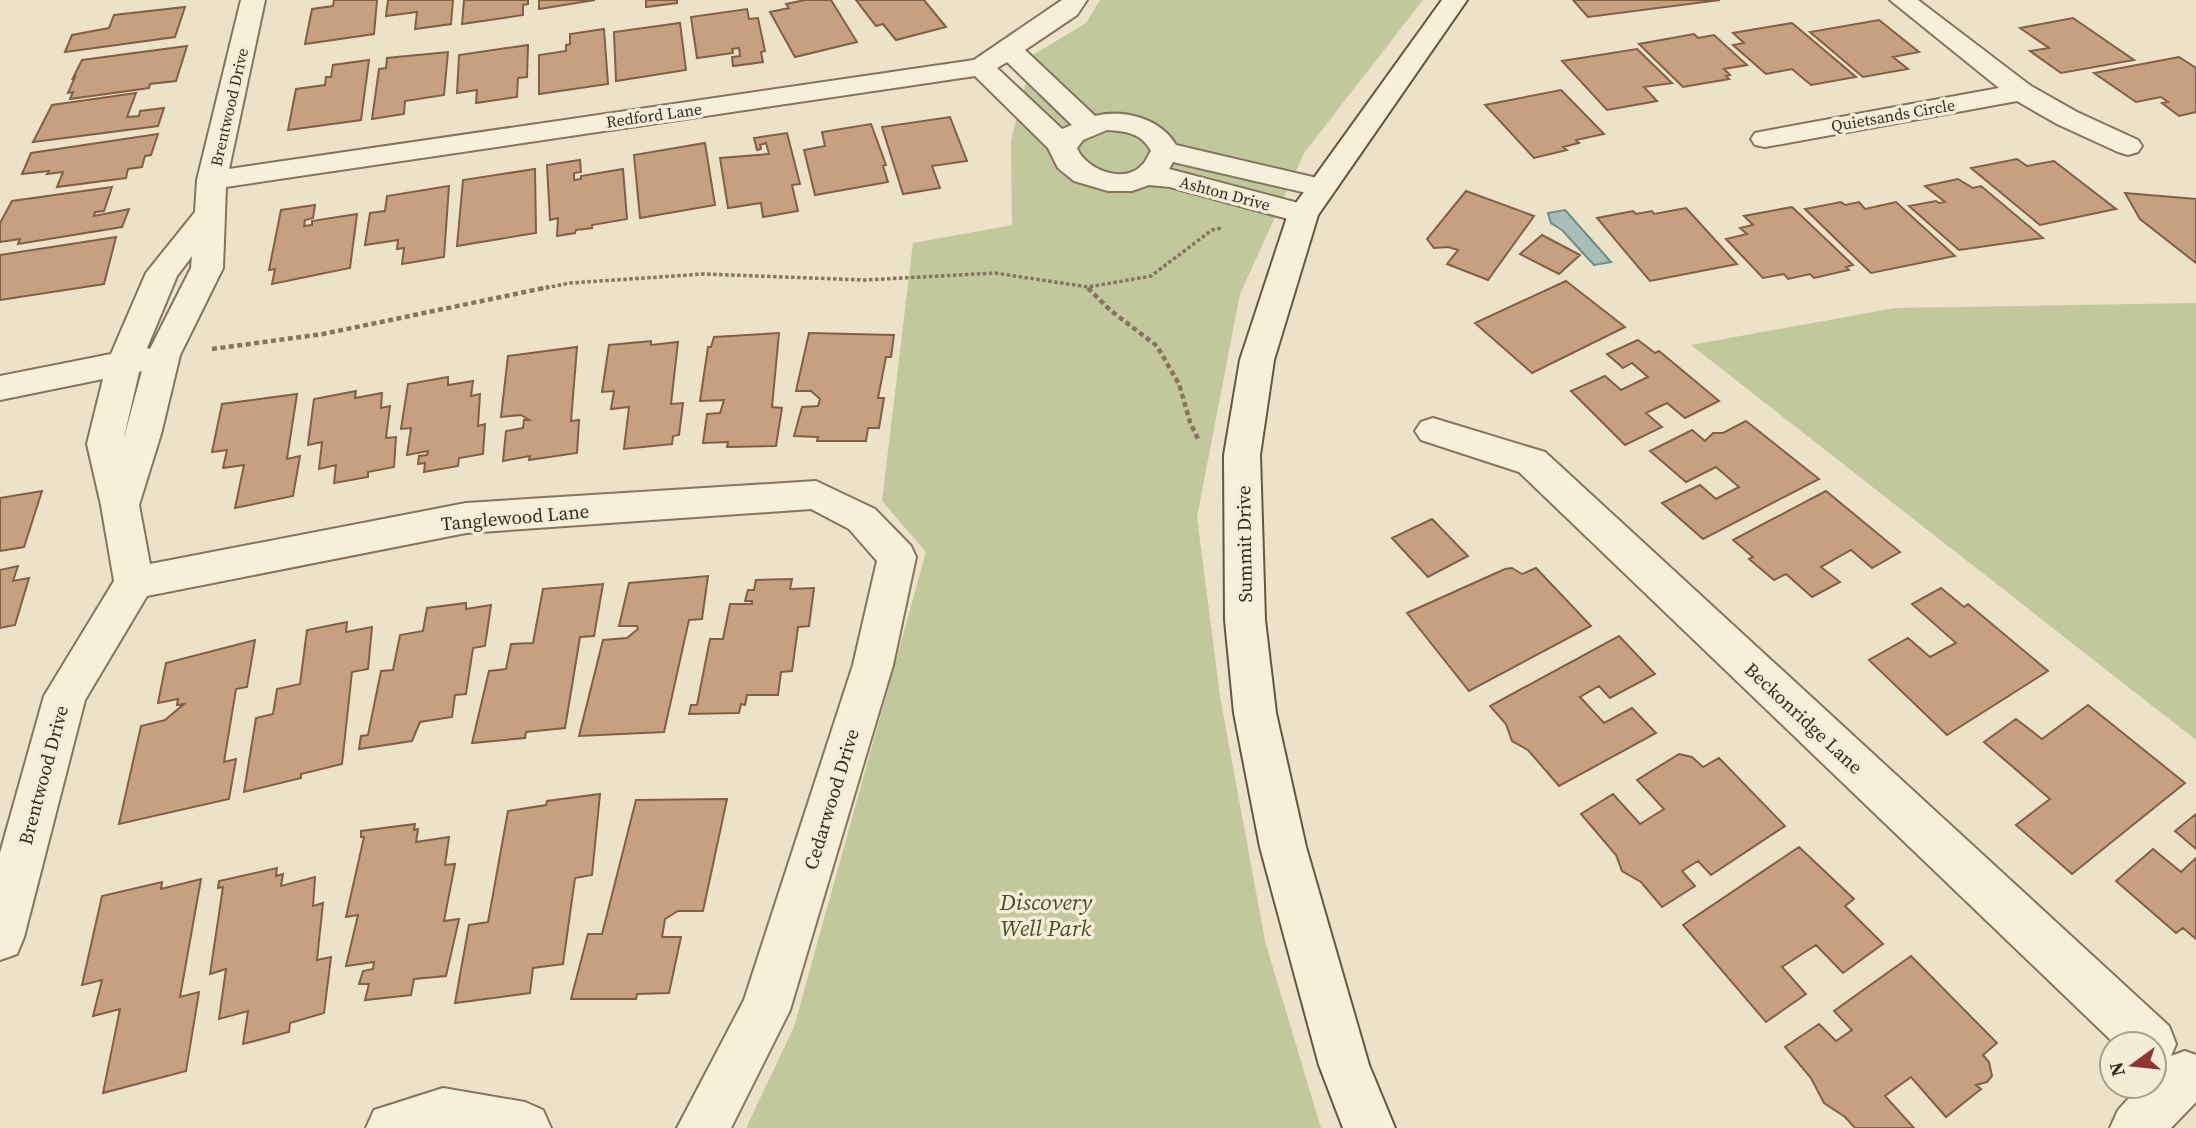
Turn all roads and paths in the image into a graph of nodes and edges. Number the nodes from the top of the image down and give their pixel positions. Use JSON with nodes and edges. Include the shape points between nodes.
{"nodes":[{"id":1,"x":253,"y":0,"type":"edge"},
{"id":2,"x":1075,"y":0,"type":"edge"},
{"id":3,"x":1455,"y":0,"type":"edge"},
{"id":4,"x":1902,"y":0,"type":"edge"},
{"id":5,"x":1008,"y":48,"type":"junction"},
{"id":6,"x":981,"y":66,"type":"junction"},
{"id":7,"x":2021,"y":92,"type":"junction"},
{"id":8,"x":1088,"y":125,"type":"junction"},
{"id":9,"x":1765,"y":139,"type":"dead end"},
{"id":10,"x":1063,"y":146,"type":"junction"},
{"id":11,"x":2129,"y":146,"type":"dead end"},
{"id":12,"x":1165,"y":150,"type":"junction"},
{"id":13,"x":1146,"y":176,"type":"junction"},
{"id":14,"x":212,"y":180,"type":"junction"},
{"id":15,"x":1311,"y":201,"type":"junction"},
{"id":16,"x":209,"y":215,"type":"junction"},
{"id":17,"x":1224,"y":228,"type":"dead end"},
{"id":18,"x":1087,"y":288,"type":"junction"},
{"id":19,"x":163,"y":355,"type":"junction"},
{"id":20,"x":124,"y":363,"type":"junction"},
{"id":21,"x":0,"y":388,"type":"edge"},
{"id":22,"x":1433,"y":431,"type":"dead end"},
{"id":23,"x":1200,"y":443,"type":"dead end"},
{"id":24,"x":816,"y":495,"type":"joint"},
{"id":25,"x":120,"y":505,"type":"junction"},
{"id":26,"x":134,"y":583,"type":"junction"},
{"id":27,"x":0,"y":937,"type":"edge"},
{"id":28,"x":2172,"y":1063,"type":"edge"},
{"id":29,"x":392,"y":1128,"type":"edge"},
{"id":30,"x":526,"y":1128,"type":"edge"},
{"id":31,"x":703,"y":1128,"type":"edge"},
{"id":32,"x":1369,"y":1128,"type":"edge"},
{"id":33,"x":2136,"y":1128,"type":"edge"}],
"edges":[{"from":1,"to":14,"type":"street","name":"Brentwood Drive"},
{"from":2,"to":5,"type":"street","name":"Redford Lane","via":[[1068,10]]},
{"from":3,"to":15,"type":"street","name":"Summit Drive"},
{"from":4,"to":7,"type":"street"},
{"from":5,"to":6,"type":"street","name":"Redford Lane"},
{"from":5,"to":8,"type":"street"},
{"from":6,"to":10,"type":"street","name":"Ashton Drive"},
{"from":6,"to":14,"type":"street","name":"Redford Lane"},
{"from":7,"to":9,"type":"street","name":"Quietsands Circle"},
{"from":7,"to":11,"type":"street"},
{"from":8,"to":10,"type":"street"},
{"from":8,"to":12,"type":"street","name":"Ashton Drive","via":[[1138,125],[1161,140]]},
{"from":10,"to":13,"type":"street","name":"Ashton Drive","via":[[1064,158],[1087,178],[1107,182]]},
{"from":12,"to":13,"type":"street","name":"Ashton Drive","via":[[1157,169]]},
{"from":12,"to":15,"type":"street","name":"Ashton Drive"},
{"from":13,"to":15,"type":"street","name":"Ashton Drive"},
{"from":14,"to":16,"type":"street","name":"Brentwood Drive"},
{"from":15,"to":32,"type":"street","name":"Summit Drive","via":[[1258,360],[1242,455],[1245,620],[1255,713],[1283,847],[1344,1065]]},
{"from":16,"to":19,"type":"street","name":"Brentwood Drive","via":[[207,268]]},
{"from":16,"to":20,"type":"street","name":"Brentwood Drive","via":[[162,273]]},
{"from":17,"to":18,"type":"path","via":[[1212,230],[1151,276]]},
{"from":18,"to":19,"type":"path","via":[[995,273],[865,280],[704,274],[570,283],[323,334]]},
{"from":18,"to":23,"type":"path","via":[[1157,346],[1179,384]]},
{"from":19,"to":20,"type":"street"},
{"from":19,"to":25,"type":"street","name":"Brentwood Drive"},
{"from":20,"to":21,"type":"street"},
{"from":20,"to":25,"type":"street","name":"Brentwood Drive","via":[[105,444]]},
{"from":22,"to":28,"type":"street","name":"Beckonridge Lane","via":[[1532,462]]},
{"from":24,"to":26,"type":"street","name":"Tanglewood Lane","via":[[466,518]]},
{"from":24,"to":31,"type":"street","name":"Cedarwood Drive","via":[[862,519],[897,557],[873,665],[765,1010]]},
{"from":25,"to":26,"type":"street","name":"Brentwood Drive"},
{"from":26,"to":27,"type":"street","name":"Brentwood Drive","via":[[65,696]]},
{"from":28,"to":33,"type":"street"},
{"from":29,"to":30,"type":"street","via":[[443,1114]]}]}
